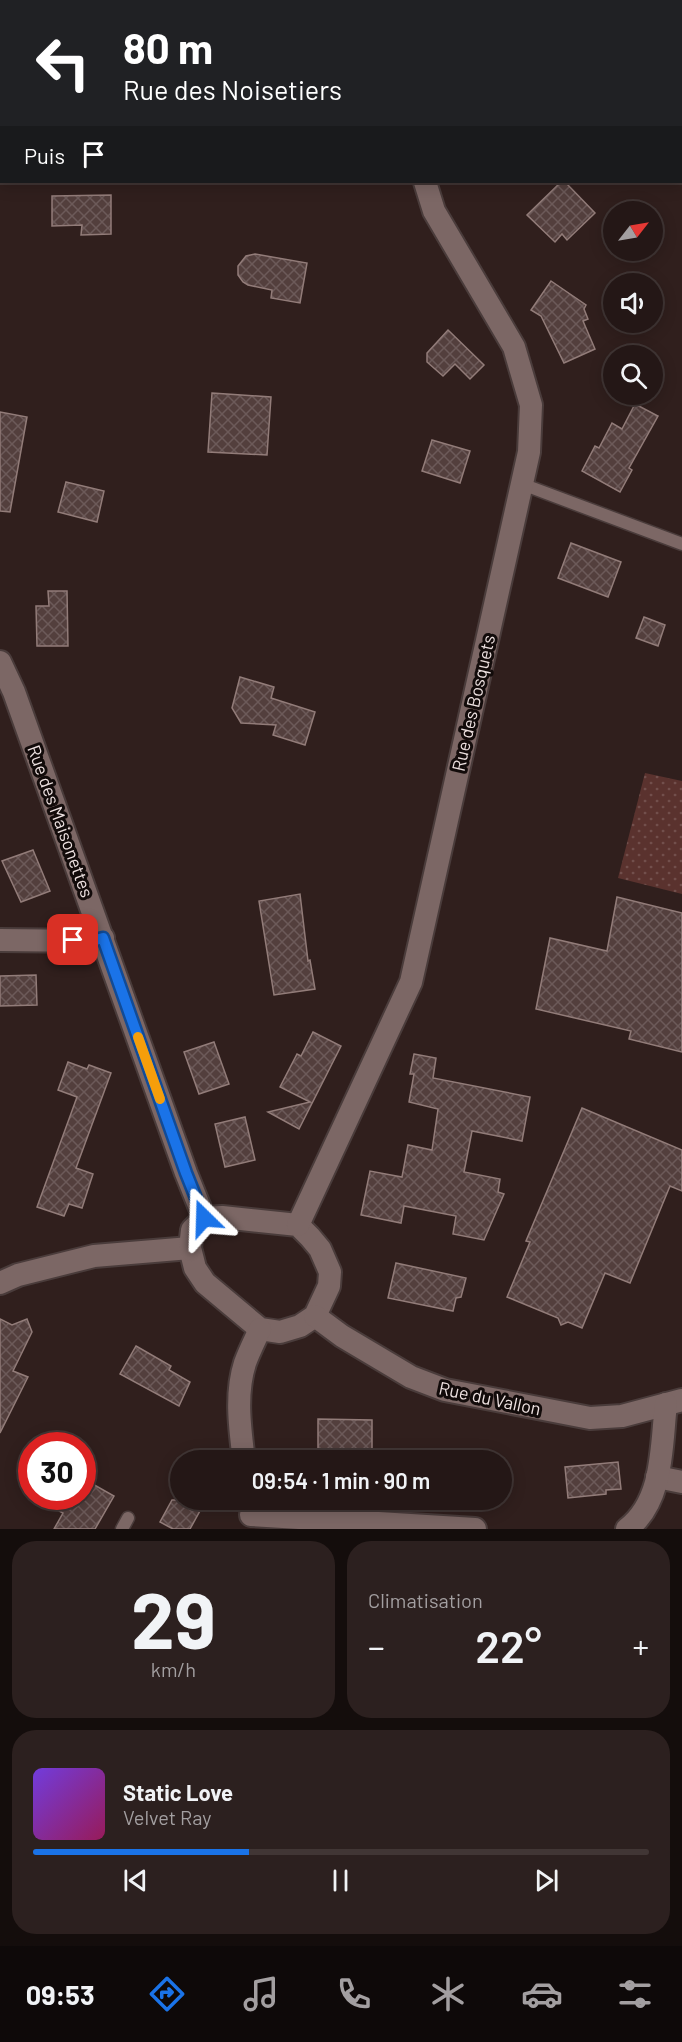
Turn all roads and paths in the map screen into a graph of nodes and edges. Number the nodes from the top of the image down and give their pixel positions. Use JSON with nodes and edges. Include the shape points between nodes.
{"nodes":[{"id":1,"x":425,"y":183,"type":"edge"},
{"id":2,"x":522,"y":484,"type":"junction"},
{"id":3,"x":682,"y":544,"type":"edge"},
{"id":4,"x":0,"y":662,"type":"edge"},
{"id":5,"x":103,"y":938,"type":"junction"},
{"id":6,"x":0,"y":940,"type":"edge"},
{"id":7,"x":204,"y":1218,"type":"junction"},
{"id":8,"x":298,"y":1225,"type":"junction"},
{"id":9,"x":190,"y":1248,"type":"junction"},
{"id":10,"x":0,"y":1283,"type":"edge"},
{"id":11,"x":315,"y":1316,"type":"junction"},
{"id":12,"x":260,"y":1329,"type":"junction"},
{"id":13,"x":674,"y":1402,"type":"edge"},
{"id":14,"x":242,"y":1450,"type":"edge"},
{"id":15,"x":657,"y":1477,"type":"junction"},
{"id":16,"x":682,"y":1482,"type":"edge"},
{"id":17,"x":251,"y":1515,"type":"edge"},
{"id":18,"x":475,"y":1529,"type":"edge"},
{"id":19,"x":627,"y":1529,"type":"edge"}],
"edges":[{"from":1,"to":2,"type":"street","name":"Rue des Bosquets","via":[[435,211],[514,347],[531,405],[529,452]]},
{"from":2,"to":3,"type":"lane"},
{"from":2,"to":8,"type":"street","name":"Rue des Bosquets","via":[[411,982]]},
{"from":4,"to":5,"type":"street","name":"Rue des Maisonettes"},
{"from":5,"to":6,"type":"street"},
{"from":5,"to":7,"type":"street","name":"Rue des Maisonettes"},
{"from":7,"to":8,"type":"street"},
{"from":7,"to":9,"type":"street","via":[[192,1230]]},
{"from":8,"to":11,"type":"street","via":[[320,1249],[330,1272],[329,1286]]},
{"from":9,"to":10,"type":"street","via":[[94,1256]]},
{"from":9,"to":12,"type":"street","via":[[195,1268],[205,1283]]},
{"from":11,"to":12,"type":"street","via":[[280,1332]]},
{"from":11,"to":13,"type":"street","name":"Rue du Vallon","via":[[411,1377],[445,1390],[590,1418],[622,1416]]},
{"from":12,"to":14,"type":"street","via":[[245,1365],[239,1396]]},
{"from":13,"to":15,"type":"street"},
{"from":15,"to":16,"type":"street"},
{"from":15,"to":19,"type":"street","via":[[651,1499]]},
{"from":17,"to":18,"type":"street"}]}
